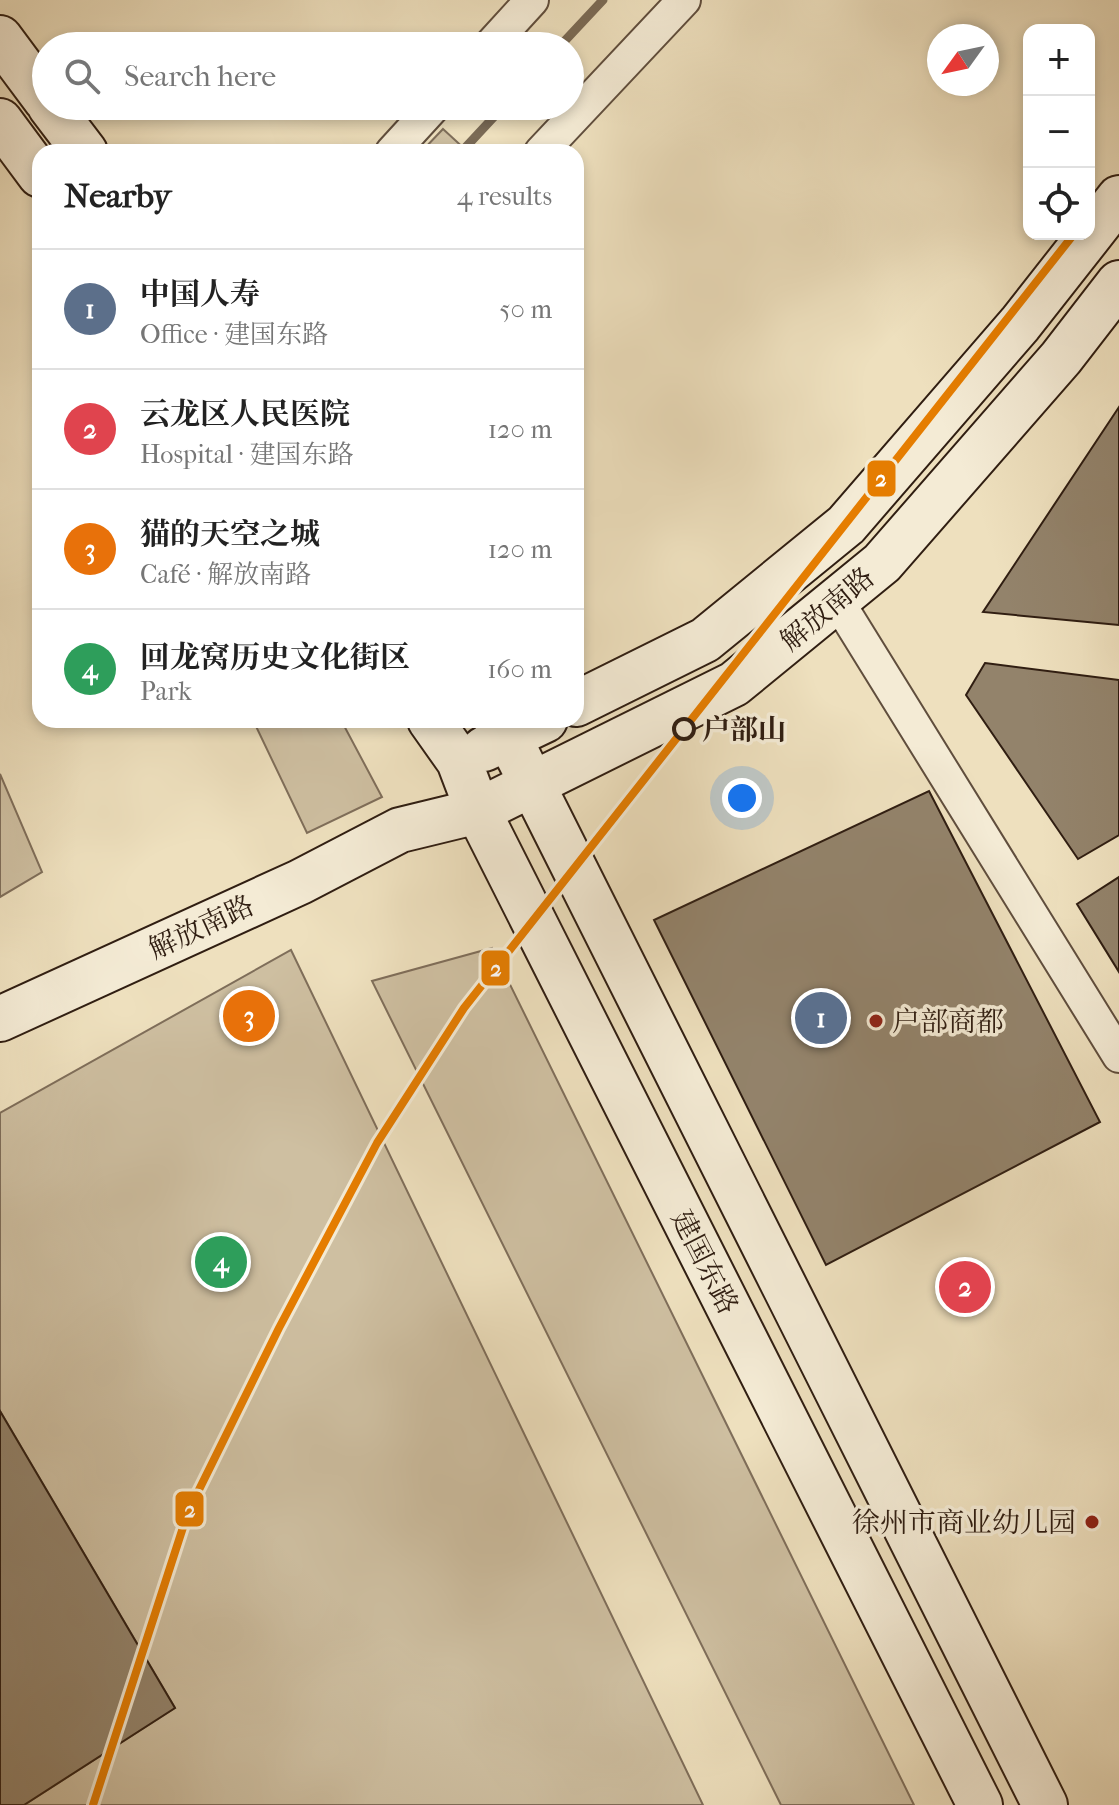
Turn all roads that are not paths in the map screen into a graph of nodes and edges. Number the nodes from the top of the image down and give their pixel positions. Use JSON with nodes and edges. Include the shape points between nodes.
{"nodes":[{"id":1,"x":532,"y":0,"type":"edge"},
{"id":2,"x":684,"y":0,"type":"edge"},
{"id":3,"x":503,"y":32,"type":"edge"},
{"id":4,"x":0,"y":38,"type":"edge"},
{"id":5,"x":32,"y":81,"type":"edge"},
{"id":6,"x":584,"y":106,"type":"edge"},
{"id":7,"x":61,"y":120,"type":"edge"},
{"id":8,"x":421,"y":120,"type":"edge"},
{"id":9,"x":571,"y":120,"type":"edge"},
{"id":10,"x":0,"y":121,"type":"edge"},
{"id":11,"x":79,"y":144,"type":"edge"},
{"id":12,"x":399,"y":144,"type":"edge"},
{"id":13,"x":549,"y":144,"type":"edge"},
{"id":14,"x":32,"y":164,"type":"edge"},
{"id":15,"x":1119,"y":198,"type":"edge"},
{"id":16,"x":1119,"y":283,"type":"edge"},
{"id":17,"x":838,"y":602,"type":"junction"},
{"id":18,"x":584,"y":700,"type":"edge"},
{"id":19,"x":436,"y":728,"type":"edge"},
{"id":20,"x":513,"y":728,"type":"edge"},
{"id":21,"x":517,"y":728,"type":"edge"},
{"id":22,"x":459,"y":761,"type":"junction"},
{"id":23,"x":532,"y":785,"type":"junction"},
{"id":24,"x":478,"y":811,"type":"junction"},
{"id":25,"x":400,"y":830,"type":"junction"},
{"id":26,"x":0,"y":1019,"type":"edge"},
{"id":27,"x":1119,"y":1056,"type":"edge"},
{"id":28,"x":980,"y":1805,"type":"edge"},
{"id":29,"x":1045,"y":1805,"type":"edge"}],
"edges":[{"from":1,"to":3,"type":"street"},
{"from":2,"to":6,"type":"street"},
{"from":4,"to":5,"type":"main road"},
{"from":7,"to":11,"type":"main road"},
{"from":8,"to":12,"type":"street"},
{"from":9,"to":13,"type":"street"},
{"from":10,"to":14,"type":"main road"},
{"from":15,"to":18,"type":"main road","name":"解放南路","via":[[1020,324],[846,525],[705,640]]},
{"from":16,"to":17,"type":"main road","name":"解放南路","via":[[1061,358],[882,563]]},
{"from":17,"to":23,"type":"main road","name":"解放南路","via":[[734,684]]},
{"from":17,"to":27,"type":"street"},
{"from":19,"to":22,"type":"main road","name":"建国东路"},
{"from":20,"to":22,"type":"main road","name":"解放南路"},
{"from":21,"to":23,"type":"main road"},
{"from":22,"to":24,"type":"main road","name":"建国东路"},
{"from":22,"to":25,"type":"main road","name":"解放南路"},
{"from":23,"to":24,"type":"main road","name":"解放南路"},
{"from":23,"to":29,"type":"main road"},
{"from":24,"to":25,"type":"main road","name":"解放南路"},
{"from":24,"to":28,"type":"main road","name":"建国东路"},
{"from":25,"to":26,"type":"main road","name":"解放南路","via":[[300,882]]}]}
